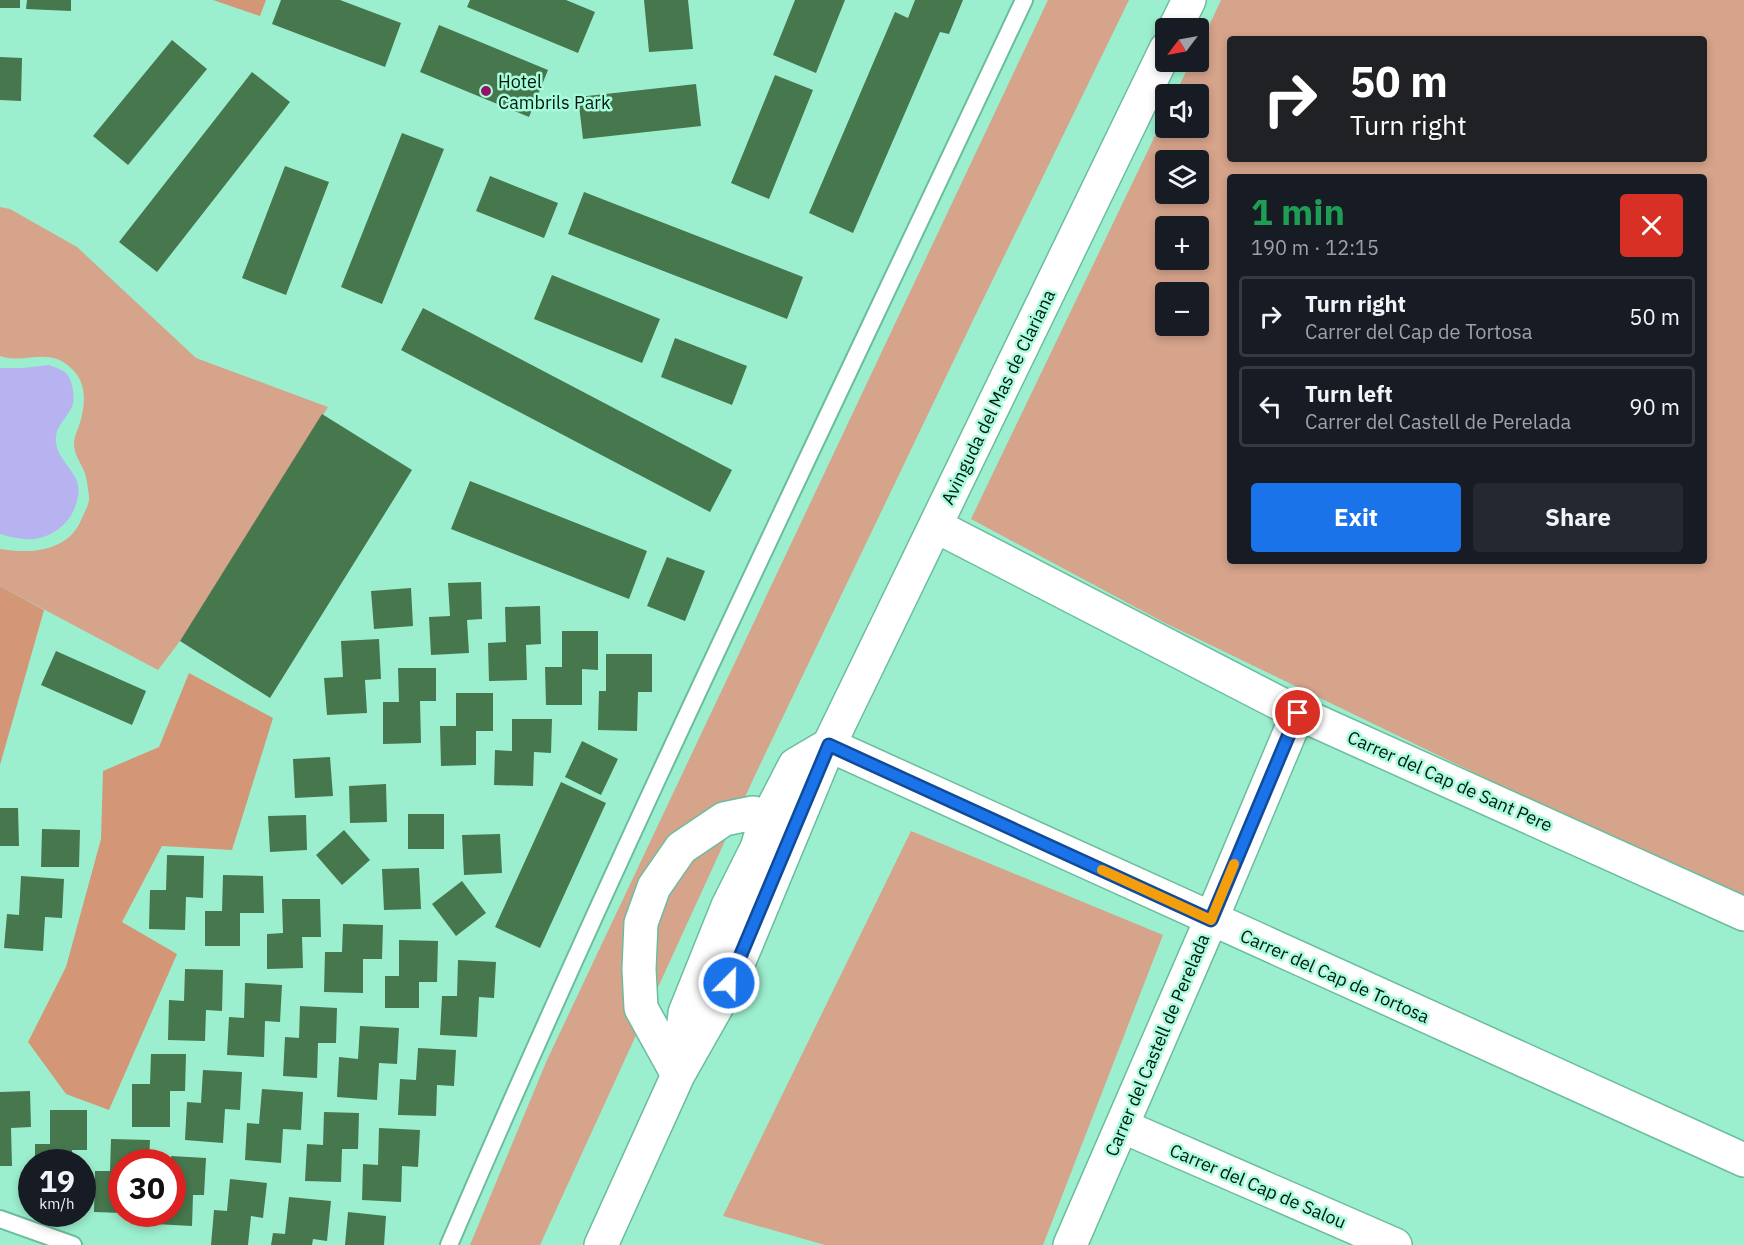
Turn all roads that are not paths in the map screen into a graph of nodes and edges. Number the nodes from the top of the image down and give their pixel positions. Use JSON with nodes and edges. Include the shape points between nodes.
{"nodes":[{"id":1,"x":1024,"y":0,"type":"edge"},
{"id":2,"x":1189,"y":0,"type":"edge"},
{"id":3,"x":1180,"y":18,"type":"edge"},
{"id":4,"x":1155,"y":72,"type":"edge"},
{"id":5,"x":936,"y":526,"type":"junction"},
{"id":6,"x":1298,"y":713,"type":"junction"},
{"id":7,"x":829,"y":745,"type":"junction"},
{"id":8,"x":764,"y":825,"type":"junction"},
{"id":9,"x":1744,"y":914,"type":"edge"},
{"id":10,"x":1211,"y":920,"type":"junction"},
{"id":11,"x":729,"y":983,"type":"junction"},
{"id":12,"x":678,"y":1076,"type":"junction"},
{"id":13,"x":1122,"y":1126,"type":"junction"},
{"id":14,"x":1744,"y":1160,"type":"edge"},
{"id":15,"x":0,"y":1219,"type":"edge"},
{"id":16,"x":74,"y":1245,"type":"edge"},
{"id":17,"x":449,"y":1245,"type":"edge"},
{"id":18,"x":601,"y":1245,"type":"edge"},
{"id":19,"x":1070,"y":1245,"type":"edge"},
{"id":20,"x":1395,"y":1245,"type":"edge"}],
"edges":[{"from":1,"to":17,"type":"lane","via":[[615,869]]},
{"from":2,"to":3,"type":"street"},
{"from":4,"to":5,"type":"street","name":"Avinguda del Mas de Clariana"},
{"from":5,"to":6,"type":"street","name":"Carrer del Cap de Sant Pere"},
{"from":5,"to":7,"type":"street","name":"Avinguda del Mas de Clariana"},
{"from":6,"to":9,"type":"street","name":"Carrer del Cap de Sant Pere"},
{"from":6,"to":10,"type":"street","name":"Carrer del Castell de Perelada"},
{"from":7,"to":8,"type":"street","name":"Avinguda del Mas de Clariana","via":[[795,765]]},
{"from":7,"to":10,"type":"street","name":"Carrer del Cap de Tortosa"},
{"from":7,"to":11,"type":"street","name":"Avinguda del Mas de Clariana"},
{"from":8,"to":11,"type":"street","name":"Avinguda del Mas de Clariana","via":[[775,837],[730,931]]},
{"from":8,"to":12,"type":"street","name":"Avinguda del Mas de Clariana","via":[[685,1013]]},
{"from":8,"to":12,"type":"street","via":[[753,813],[723,819],[681,848],[654,887],[641,922],[641,1008]]},
{"from":10,"to":13,"type":"street","name":"Carrer del Castell de Perelada"},
{"from":10,"to":14,"type":"street","name":"Carrer del Cap de Tortosa"},
{"from":11,"to":12,"type":"street","name":"Avinguda del Mas de Clariana"},
{"from":12,"to":18,"type":"street","name":"Avinguda del Mas de Clariana"},
{"from":13,"to":19,"type":"street","name":"Carrer del Castell de Perelada"},
{"from":13,"to":20,"type":"street","name":"Carrer del Cap de Salou"},
{"from":15,"to":16,"type":"lane"}]}
